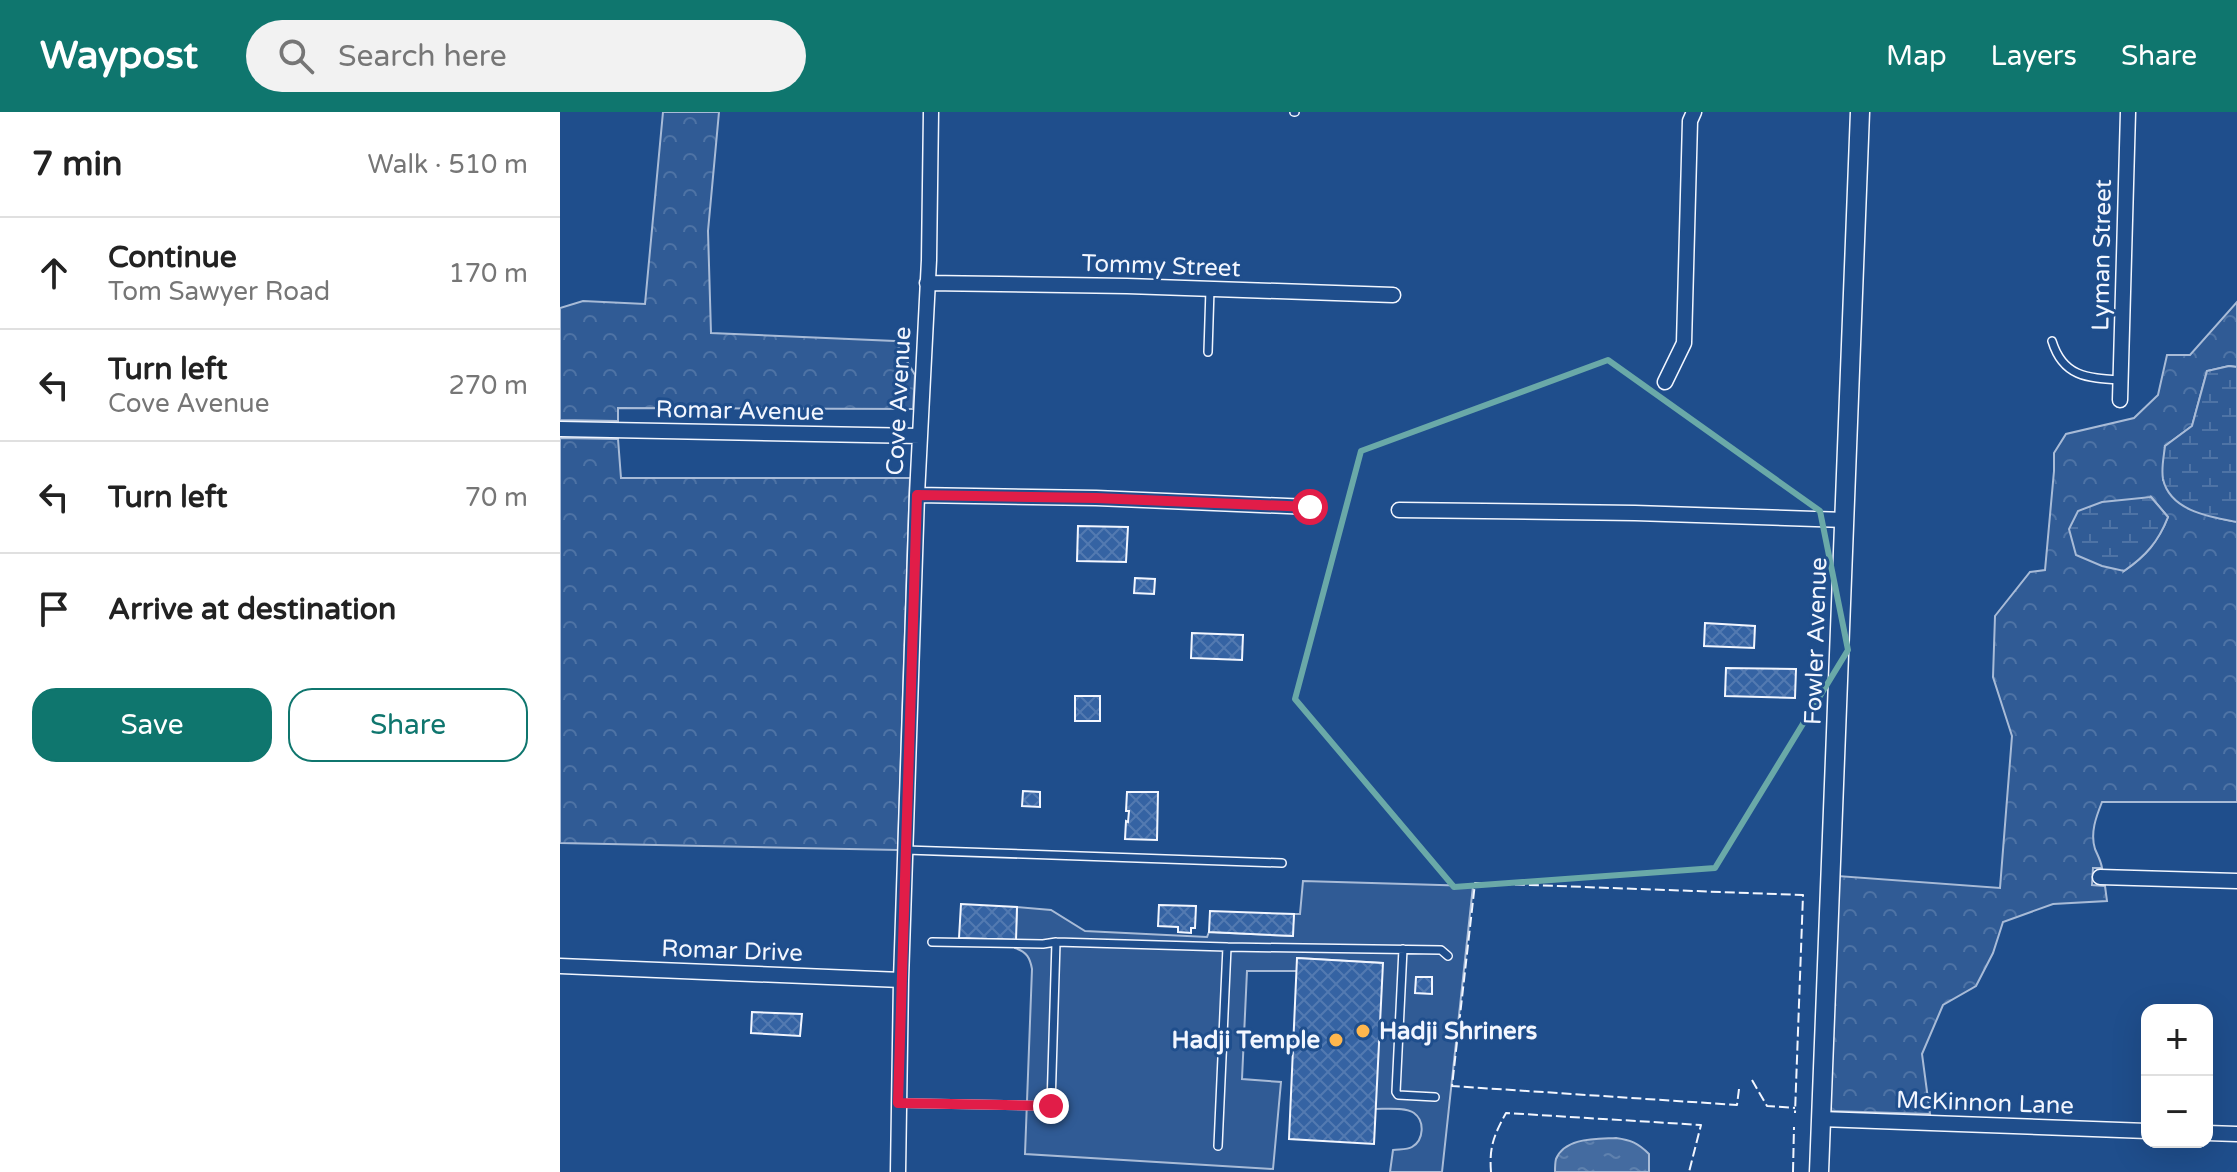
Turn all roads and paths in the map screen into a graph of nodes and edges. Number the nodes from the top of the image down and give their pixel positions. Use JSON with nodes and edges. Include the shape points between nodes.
{"nodes":[{"id":1,"x":931,"y":112,"type":"edge"},
{"id":2,"x":1694,"y":112,"type":"edge"},
{"id":3,"x":1860,"y":112,"type":"edge"},
{"id":4,"x":2128,"y":112,"type":"edge"},
{"id":5,"x":927,"y":283,"type":"junction"},
{"id":6,"x":1210,"y":289,"type":"junction"},
{"id":7,"x":1393,"y":295,"type":"dead end"},
{"id":8,"x":2052,"y":341,"type":"dead end"},
{"id":9,"x":1208,"y":352,"type":"dead end"},
{"id":10,"x":2121,"y":380,"type":"junction"},
{"id":11,"x":1665,"y":382,"type":"dead end"},
{"id":12,"x":2120,"y":400,"type":"dead end"},
{"id":13,"x":560,"y":429,"type":"edge"},
{"id":14,"x":920,"y":436,"type":"junction"},
{"id":15,"x":917,"y":495,"type":"junction"},
{"id":16,"x":1310,"y":507,"type":"dead end"},
{"id":17,"x":1399,"y":510,"type":"dead end"},
{"id":18,"x":1845,"y":520,"type":"junction"},
{"id":19,"x":906,"y":850,"type":"junction"},
{"id":20,"x":1282,"y":863,"type":"dead end"},
{"id":21,"x":2100,"y":877,"type":"dead end"},
{"id":22,"x":2237,"y":881,"type":"edge"},
{"id":23,"x":932,"y":942,"type":"dead end"},
{"id":24,"x":1056,"y":942,"type":"junction"},
{"id":25,"x":1227,"y":947,"type":"junction"},
{"id":26,"x":1403,"y":949,"type":"junction"},
{"id":27,"x":1448,"y":956,"type":"dead end"},
{"id":28,"x":560,"y":966,"type":"edge"},
{"id":29,"x":901,"y":980,"type":"junction"},
{"id":30,"x":1435,"y":1097,"type":"dead end"},
{"id":31,"x":898,"y":1103,"type":"junction"},
{"id":32,"x":1821,"y":1119,"type":"junction"},
{"id":33,"x":2141,"y":1131,"type":"edge"},
{"id":34,"x":2213,"y":1133,"type":"edge"},
{"id":35,"x":2237,"y":1134,"type":"edge"},
{"id":36,"x":1218,"y":1146,"type":"dead end"},
{"id":37,"x":898,"y":1172,"type":"edge"},
{"id":38,"x":1819,"y":1172,"type":"edge"}],
"edges":[{"from":1,"to":5,"type":"street","name":"Cove Avenue"},
{"from":2,"to":11,"type":"street","via":[[1684,343]]},
{"from":3,"to":18,"type":"street","name":"Fowler Avenue"},
{"from":4,"to":10,"type":"street","name":"Lyman Street"},
{"from":5,"to":6,"type":"street","name":"Tommy Street"},
{"from":5,"to":14,"type":"street","name":"Cove Avenue"},
{"from":6,"to":7,"type":"street","name":"Tommy Street"},
{"from":6,"to":9,"type":"lane"},
{"from":8,"to":10,"type":"lane","via":[[2072,371]]},
{"from":10,"to":12,"type":"street","name":"Lyman Street"},
{"from":13,"to":14,"type":"street","name":"Romar Avenue"},
{"from":14,"to":15,"type":"street","name":"Cove Avenue"},
{"from":15,"to":16,"type":"street"},
{"from":15,"to":19,"type":"street","name":"Cove Avenue"},
{"from":17,"to":18,"type":"street"},
{"from":18,"to":32,"type":"street","name":"Fowler Avenue"},
{"from":19,"to":20,"type":"lane"},
{"from":19,"to":29,"type":"street","name":"Cove Avenue"},
{"from":21,"to":22,"type":"street"},
{"from":23,"to":24,"type":"lane"},
{"from":24,"to":25,"type":"lane"},
{"from":24,"to":31,"type":"lane","via":[[1051,1106]]},
{"from":25,"to":26,"type":"lane"},
{"from":25,"to":36,"type":"lane"},
{"from":26,"to":27,"type":"lane","via":[[1441,950]]},
{"from":26,"to":30,"type":"lane","via":[[1396,1092]]},
{"from":28,"to":29,"type":"street","name":"Romar Drive"},
{"from":29,"to":31,"type":"street","name":"Cove Avenue"},
{"from":31,"to":37,"type":"street","name":"Cove Avenue"},
{"from":32,"to":33,"type":"street","name":"McKinnon Lane"},
{"from":32,"to":38,"type":"street","name":"Fowler Avenue"},
{"from":34,"to":35,"type":"street"}]}
